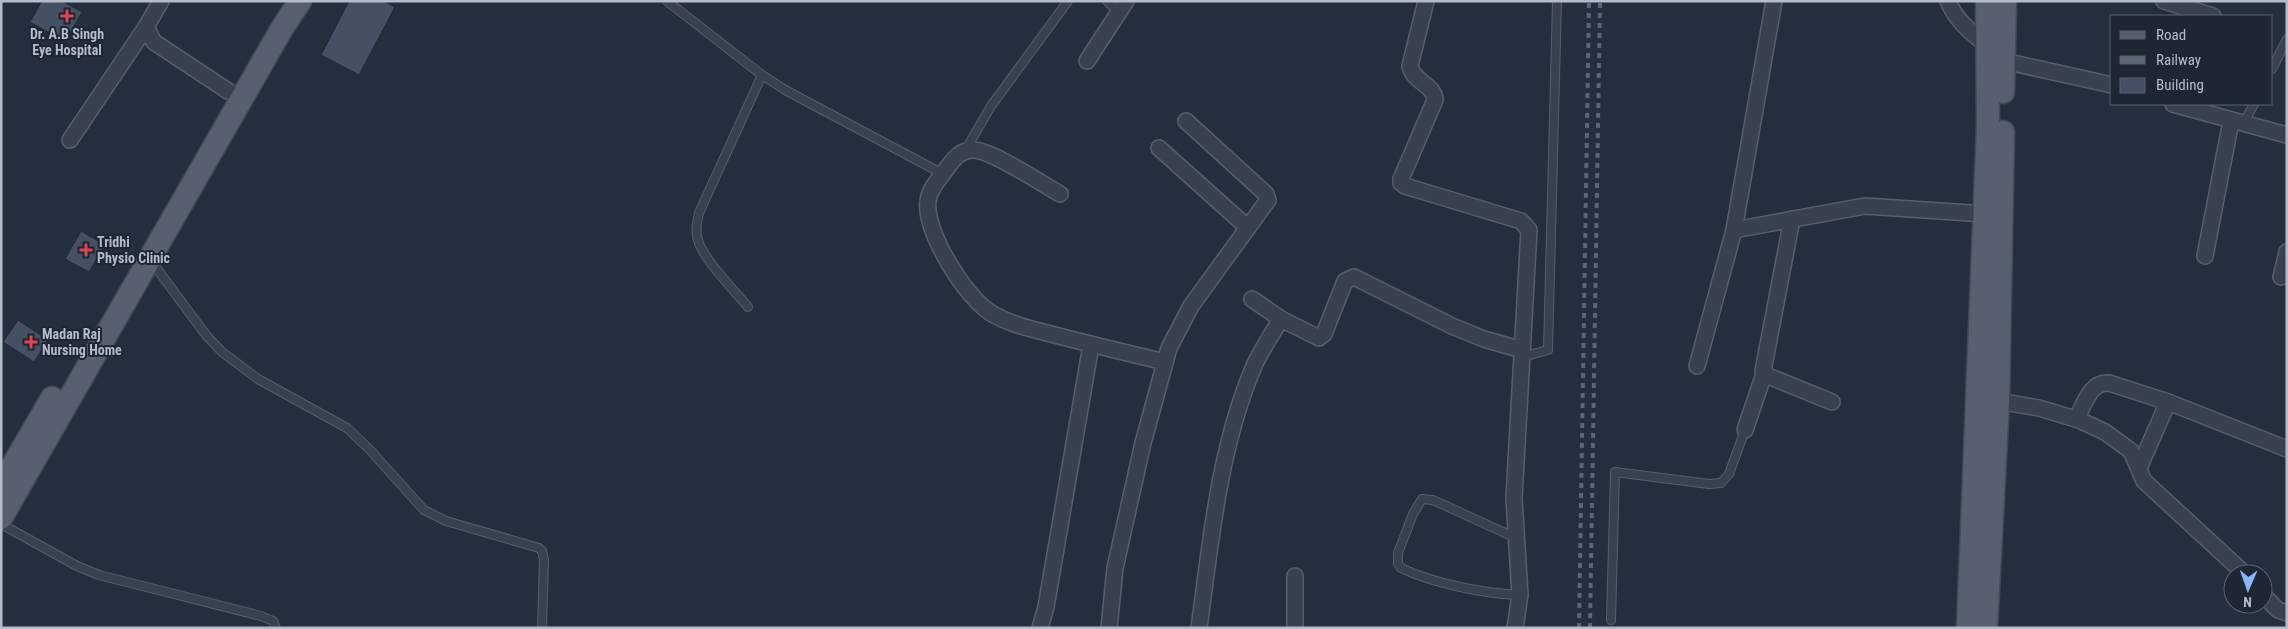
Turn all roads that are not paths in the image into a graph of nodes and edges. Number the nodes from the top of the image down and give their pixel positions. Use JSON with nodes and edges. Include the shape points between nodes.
{"nodes":[{"id":1,"x":161,"y":1,"type":"edge"},
{"id":2,"x":282,"y":1,"type":"edge"},
{"id":3,"x":300,"y":1,"type":"edge"},
{"id":4,"x":667,"y":1,"type":"edge"},
{"id":5,"x":1068,"y":1,"type":"edge"},
{"id":6,"x":1107,"y":1,"type":"edge"},
{"id":7,"x":1426,"y":1,"type":"edge"},
{"id":8,"x":1557,"y":1,"type":"edge"},
{"id":9,"x":1774,"y":1,"type":"edge"},
{"id":10,"x":1948,"y":1,"type":"edge"},
{"id":11,"x":1988,"y":1,"type":"edge"},
{"id":12,"x":2005,"y":1,"type":"edge"},
{"id":13,"x":2164,"y":1,"type":"edge"},
{"id":14,"x":1122,"y":7,"type":"edge"},
{"id":15,"x":2210,"y":15,"type":"edge"},
{"id":16,"x":146,"y":27,"type":"junction"},
{"id":17,"x":2287,"y":39,"type":"edge"},
{"id":18,"x":1996,"y":54,"type":"junction"},
{"id":19,"x":1087,"y":61,"type":"dead end"},
{"id":20,"x":2273,"y":67,"type":"edge"},
{"id":21,"x":762,"y":75,"type":"junction"},
{"id":22,"x":2110,"y":84,"type":"edge"},
{"id":23,"x":228,"y":91,"type":"junction"},
{"id":24,"x":2177,"y":105,"type":"edge"},
{"id":25,"x":2253,"y":105,"type":"edge"},
{"id":26,"x":1186,"y":121,"type":"dead end"},
{"id":27,"x":2237,"y":122,"type":"junction"},
{"id":28,"x":2285,"y":131,"type":"edge"},
{"id":29,"x":70,"y":140,"type":"dead end"},
{"id":30,"x":1159,"y":148,"type":"dead end"},
{"id":31,"x":965,"y":151,"type":"junction"},
{"id":32,"x":943,"y":174,"type":"junction"},
{"id":33,"x":1060,"y":194,"type":"dead end"},
{"id":34,"x":1985,"y":214,"type":"junction"},
{"id":35,"x":1792,"y":219,"type":"junction"},
{"id":36,"x":1247,"y":227,"type":"junction"},
{"id":37,"x":1734,"y":230,"type":"junction"},
{"id":38,"x":2287,"y":252,"type":"edge"},
{"id":39,"x":2205,"y":256,"type":"dead end"},
{"id":40,"x":149,"y":258,"type":"junction"},
{"id":41,"x":2281,"y":277,"type":"dead end"},
{"id":42,"x":1252,"y":299,"type":"dead end"},
{"id":43,"x":748,"y":307,"type":"dead end"},
{"id":44,"x":1281,"y":319,"type":"junction"},
{"id":45,"x":1091,"y":345,"type":"junction"},
{"id":46,"x":1522,"y":354,"type":"junction"},
{"id":47,"x":1165,"y":362,"type":"junction"},
{"id":48,"x":1697,"y":366,"type":"dead end"},
{"id":49,"x":1764,"y":374,"type":"junction"},
{"id":50,"x":1998,"y":401,"type":"junction"},
{"id":51,"x":1832,"y":402,"type":"dead end"},
{"id":52,"x":2168,"y":402,"type":"junction"},
{"id":53,"x":2076,"y":419,"type":"junction"},
{"id":54,"x":1745,"y":430,"type":"joint"},
{"id":55,"x":2287,"y":449,"type":"edge"},
{"id":56,"x":2139,"y":468,"type":"junction"},
{"id":57,"x":1,"y":486,"type":"edge"},
{"id":58,"x":1,"y":518,"type":"edge"},
{"id":59,"x":1,"y":524,"type":"edge"},
{"id":60,"x":1516,"y":538,"type":"junction"},
{"id":61,"x":2234,"y":564,"type":"edge"},
{"id":62,"x":1295,"y":576,"type":"dead end"},
{"id":63,"x":1520,"y":595,"type":"junction"},
{"id":64,"x":2273,"y":607,"type":"edge"},
{"id":65,"x":2287,"y":613,"type":"edge"},
{"id":66,"x":1611,"y":620,"type":"dead end"},
{"id":67,"x":276,"y":628,"type":"edge"},
{"id":68,"x":542,"y":628,"type":"edge"},
{"id":69,"x":1040,"y":628,"type":"edge"},
{"id":70,"x":1109,"y":628,"type":"edge"},
{"id":71,"x":1199,"y":628,"type":"edge"},
{"id":72,"x":1294,"y":628,"type":"edge"},
{"id":73,"x":1515,"y":628,"type":"edge"},
{"id":74,"x":1968,"y":628,"type":"edge"},
{"id":75,"x":1986,"y":628,"type":"edge"}],
"edges":[{"from":1,"to":16,"type":"street"},
{"from":2,"to":23,"type":"main road"},
{"from":3,"to":40,"type":"main road"},
{"from":4,"to":21,"type":"lane"},
{"from":5,"to":31,"type":"lane","via":[[991,106]]},
{"from":6,"to":14,"type":"lane"},
{"from":7,"to":46,"type":"street","via":[[1410,66],[1414,76],[1432,90],[1434,100],[1401,181],[1406,186],[1521,221],[1528,227]]},
{"from":8,"to":46,"type":"lane","via":[[1548,350]]},
{"from":9,"to":37,"type":"street"},
{"from":10,"to":18,"type":"street","via":[[1959,21]]},
{"from":11,"to":18,"type":"main road"},
{"from":12,"to":18,"type":"main road"},
{"from":13,"to":15,"type":"street"},
{"from":14,"to":19,"type":"street"},
{"from":16,"to":23,"type":"street","via":[[154,42]]},
{"from":16,"to":29,"type":"street"},
{"from":17,"to":20,"type":"lane"},
{"from":18,"to":22,"type":"street"},
{"from":18,"to":34,"type":"main road","via":[[1988,126]]},
{"from":18,"to":50,"type":"main road"},
{"from":21,"to":32,"type":"lane","via":[[820,110]]},
{"from":21,"to":43,"type":"lane","via":[[696,224],[703,253]]},
{"from":23,"to":57,"type":"main road"},
{"from":24,"to":27,"type":"street"},
{"from":25,"to":27,"type":"lane"},
{"from":26,"to":36,"type":"street","via":[[1266,194],[1268,203]]},
{"from":27,"to":28,"type":"street"},
{"from":27,"to":39,"type":"street"},
{"from":30,"to":36,"type":"street"},
{"from":31,"to":32,"type":"street"},
{"from":31,"to":33,"type":"street","via":[[986,152]]},
{"from":32,"to":45,"type":"street","via":[[929,196],[930,214],[944,257],[979,303],[1004,320]]},
{"from":34,"to":35,"type":"street","via":[[1864,206]]},
{"from":34,"to":74,"type":"main road"},
{"from":35,"to":37,"type":"street"},
{"from":35,"to":49,"type":"street","via":[[1763,364]]},
{"from":36,"to":47,"type":"street","via":[[1191,306]]},
{"from":37,"to":48,"type":"street"},
{"from":38,"to":41,"type":"street"},
{"from":40,"to":58,"type":"main road"},
{"from":40,"to":68,"type":"lane","via":[[206,336],[222,352],[258,379],[347,428],[424,510],[446,521],[539,548],[544,560]]},
{"from":42,"to":44,"type":"street"},
{"from":44,"to":46,"type":"street","via":[[1321,338],[1344,281],[1354,277],[1452,326]]},
{"from":44,"to":71,"type":"street","via":[[1255,364],[1230,435]]},
{"from":45,"to":47,"type":"street"},
{"from":45,"to":69,"type":"street"},
{"from":46,"to":60,"type":"street","via":[[1514,498]]},
{"from":47,"to":70,"type":"street","via":[[1143,442],[1116,568]]},
{"from":49,"to":51,"type":"street"},
{"from":49,"to":54,"type":"street"},
{"from":50,"to":53,"type":"street"},
{"from":50,"to":75,"type":"main road"},
{"from":52,"to":53,"type":"street","via":[[2100,383],[2094,387]]},
{"from":52,"to":55,"type":"street"},
{"from":52,"to":56,"type":"street"},
{"from":53,"to":56,"type":"street","via":[[2105,432],[2132,451]]},
{"from":54,"to":66,"type":"lane","via":[[1729,474],[1721,483],[1615,472]]},
{"from":56,"to":61,"type":"street","via":[[2144,482]]},
{"from":59,"to":67,"type":"lane","via":[[99,575],[261,616],[272,621]]},
{"from":60,"to":63,"type":"street"},
{"from":60,"to":63,"type":"lane","via":[[1424,498],[1413,514],[1398,559],[1401,568],[1422,576],[1497,594]]},
{"from":62,"to":72,"type":"street"},
{"from":63,"to":73,"type":"street"},
{"from":64,"to":65,"type":"street"}]}
